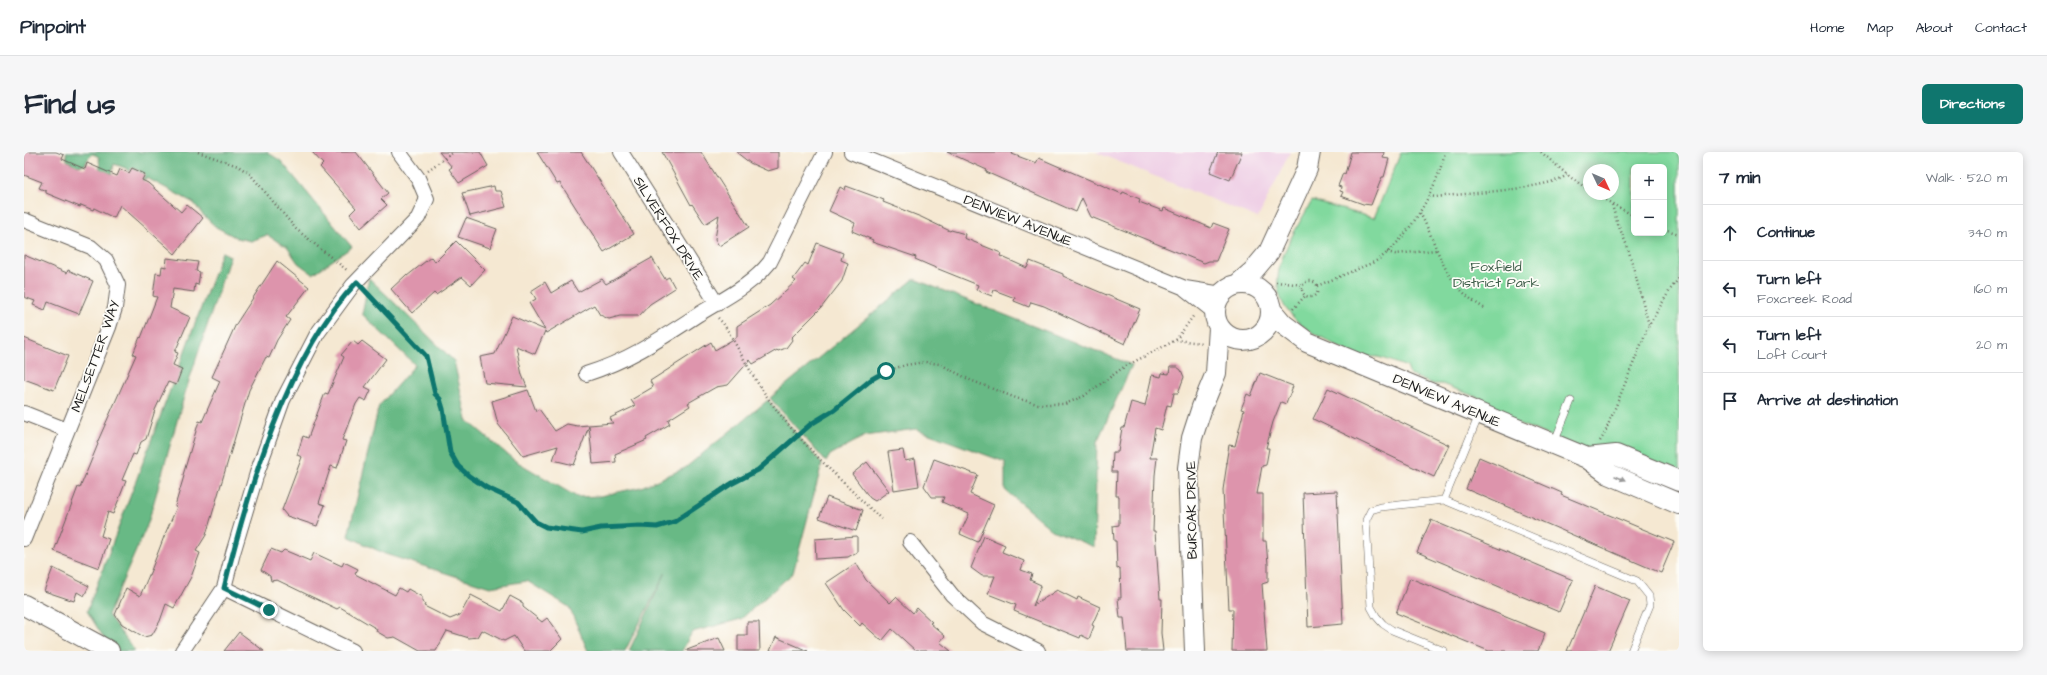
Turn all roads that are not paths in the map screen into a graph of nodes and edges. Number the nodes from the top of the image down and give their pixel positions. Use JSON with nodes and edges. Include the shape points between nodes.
{"nodes":[{"id":1,"x":399,"y":152,"type":"edge"},
{"id":2,"x":621,"y":152,"type":"edge"},
{"id":3,"x":825,"y":152,"type":"edge"},
{"id":4,"x":851,"y":152,"type":"edge"},
{"id":5,"x":1310,"y":152,"type":"edge"},
{"id":6,"x":24,"y":220,"type":"edge"},
{"id":7,"x":1269,"y":252,"type":"junction"},
{"id":8,"x":1185,"y":288,"type":"junction"},
{"id":9,"x":1230,"y":289,"type":"junction"},
{"id":10,"x":1276,"y":300,"type":"junction"},
{"id":11,"x":716,"y":310,"type":"junction"},
{"id":12,"x":1217,"y":320,"type":"junction"},
{"id":13,"x":1251,"y":339,"type":"junction"},
{"id":14,"x":1307,"y":342,"type":"junction"},
{"id":15,"x":1216,"y":373,"type":"junction"},
{"id":16,"x":586,"y":374,"type":"dead end"},
{"id":17,"x":1571,"y":401,"type":"dead end"},
{"id":18,"x":24,"y":413,"type":"edge"},
{"id":19,"x":1480,"y":413,"type":"junction"},
{"id":20,"x":67,"y":430,"type":"junction"},
{"id":21,"x":1554,"y":444,"type":"junction"},
{"id":22,"x":1587,"y":458,"type":"junction"},
{"id":23,"x":1679,"y":481,"type":"edge"},
{"id":24,"x":1444,"y":500,"type":"junction"},
{"id":25,"x":1679,"y":504,"type":"edge"},
{"id":26,"x":24,"y":538,"type":"edge"},
{"id":27,"x":910,"y":542,"type":"dead end"},
{"id":28,"x":224,"y":588,"type":"junction"},
{"id":29,"x":24,"y":605,"type":"edge"},
{"id":30,"x":1017,"y":647,"type":"edge"},
{"id":31,"x":109,"y":651,"type":"edge"},
{"id":32,"x":182,"y":651,"type":"edge"},
{"id":33,"x":353,"y":651,"type":"edge"},
{"id":34,"x":1038,"y":651,"type":"edge"},
{"id":35,"x":1195,"y":651,"type":"edge"},
{"id":36,"x":1444,"y":651,"type":"edge"},
{"id":37,"x":1631,"y":651,"type":"edge"}],
"edges":[{"from":1,"to":28,"type":"street","via":[[418,178],[427,199],[418,218],[357,282],[317,334],[283,400],[257,474]]},
{"from":2,"to":11,"type":"street","name":"SILVERFOX DRIVE"},
{"from":3,"to":11,"type":"street","via":[[770,262],[760,275]]},
{"from":4,"to":8,"type":"street","name":"DENVIEW AVENUE"},
{"from":5,"to":7,"type":"street","via":[[1307,169]]},
{"from":6,"to":20,"type":"street","name":"MELSETTER WAY","via":[[91,247],[106,260],[118,285],[113,314]]},
{"from":7,"to":9,"type":"street","via":[[1253,272]]},
{"from":7,"to":10,"type":"street"},
{"from":8,"to":9,"type":"street","name":"DENVIEW AVENUE"},
{"from":8,"to":12,"type":"street","name":"DENVIEW AVENUE"},
{"from":9,"to":10,"type":"street","via":[[1253,286]]},
{"from":9,"to":12,"type":"street","via":[[1215,305]]},
{"from":10,"to":13,"type":"street","via":[[1268,327]]},
{"from":10,"to":14,"type":"street","name":"DENVIEW AVENUE","via":[[1283,324]]},
{"from":11,"to":16,"type":"street","via":[[611,366]]},
{"from":12,"to":13,"type":"street","via":[[1231,338]]},
{"from":12,"to":15,"type":"street","name":"BUROAK DRIVE"},
{"from":13,"to":14,"type":"street","name":"DENVIEW AVENUE","via":[[1275,338]]},
{"from":13,"to":15,"type":"street","name":"BUROAK DRIVE"},
{"from":14,"to":19,"type":"street","name":"DENVIEW AVENUE"},
{"from":15,"to":35,"type":"street","name":"BUROAK DRIVE","via":[[1192,438],[1188,468]]},
{"from":17,"to":21,"type":"lane"},
{"from":18,"to":20,"type":"street"},
{"from":19,"to":21,"type":"street","name":"DENVIEW AVENUE"},
{"from":19,"to":24,"type":"lane"},
{"from":20,"to":26,"type":"street","name":"MELSETTER WAY"},
{"from":21,"to":22,"type":"street","name":"DENVIEW AVENUE"},
{"from":22,"to":23,"type":"street","name":"DENVIEW AVENUE","via":[[1616,455]]},
{"from":22,"to":25,"type":"street","name":"DENVIEW AVENUE","one_way":true,"via":[[1609,474]]},
{"from":24,"to":36,"type":"lane","via":[[1381,506],[1371,510],[1366,520],[1373,611],[1383,624],[1392,630]]},
{"from":24,"to":37,"type":"lane","via":[[1636,581],[1649,596],[1650,605]]},
{"from":27,"to":30,"type":"street","via":[[952,595],[982,623]]},
{"from":28,"to":32,"type":"street"},
{"from":28,"to":33,"type":"street"},
{"from":29,"to":31,"type":"street"},
{"from":30,"to":34,"type":"street"}]}
